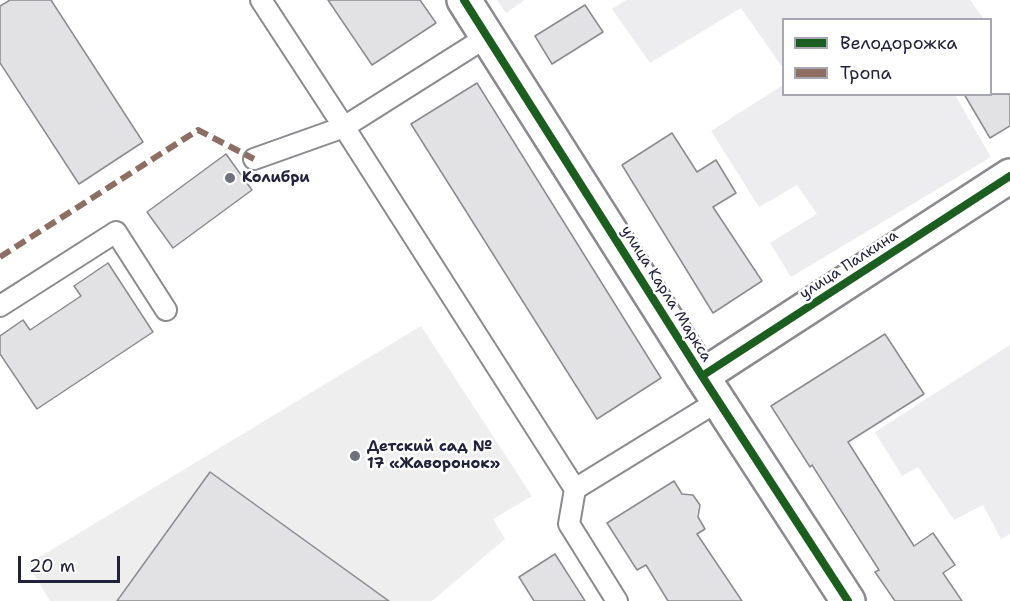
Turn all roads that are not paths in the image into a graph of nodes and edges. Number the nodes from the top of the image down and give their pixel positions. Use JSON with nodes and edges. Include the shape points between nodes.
{"nodes":[{"id":1,"x":261,"y":0,"type":"edge"},
{"id":2,"x":464,"y":0,"type":"edge"},
{"id":3,"x":488,"y":36,"type":"junction"},
{"id":4,"x":344,"y":127,"type":"junction"},
{"id":5,"x":254,"y":159,"type":"dead end"},
{"id":6,"x":1010,"y":176,"type":"edge"},
{"id":7,"x":0,"y":306,"type":"edge"},
{"id":8,"x":166,"y":310,"type":"dead end"},
{"id":9,"x":710,"y":388,"type":"junction"},
{"id":10,"x":574,"y":489,"type":"junction"},
{"id":11,"x":617,"y":601,"type":"edge"},
{"id":12,"x":848,"y":601,"type":"edge"}],
"edges":[{"from":1,"to":4,"type":"lane"},
{"from":2,"to":3,"type":"street","name":"улица Карла Маркса"},
{"from":3,"to":4,"type":"lane"},
{"from":3,"to":9,"type":"street","name":"улица Карла Маркса"},
{"from":4,"to":5,"type":"lane"},
{"from":4,"to":10,"type":"lane"},
{"from":6,"to":9,"type":"street","name":"улица Палкина"},
{"from":7,"to":8,"type":"lane","via":[[116,232]]},
{"from":9,"to":10,"type":"lane"},
{"from":9,"to":12,"type":"street","name":"улица Карла Маркса"},
{"from":10,"to":11,"type":"lane","via":[[569,524]]}]}
